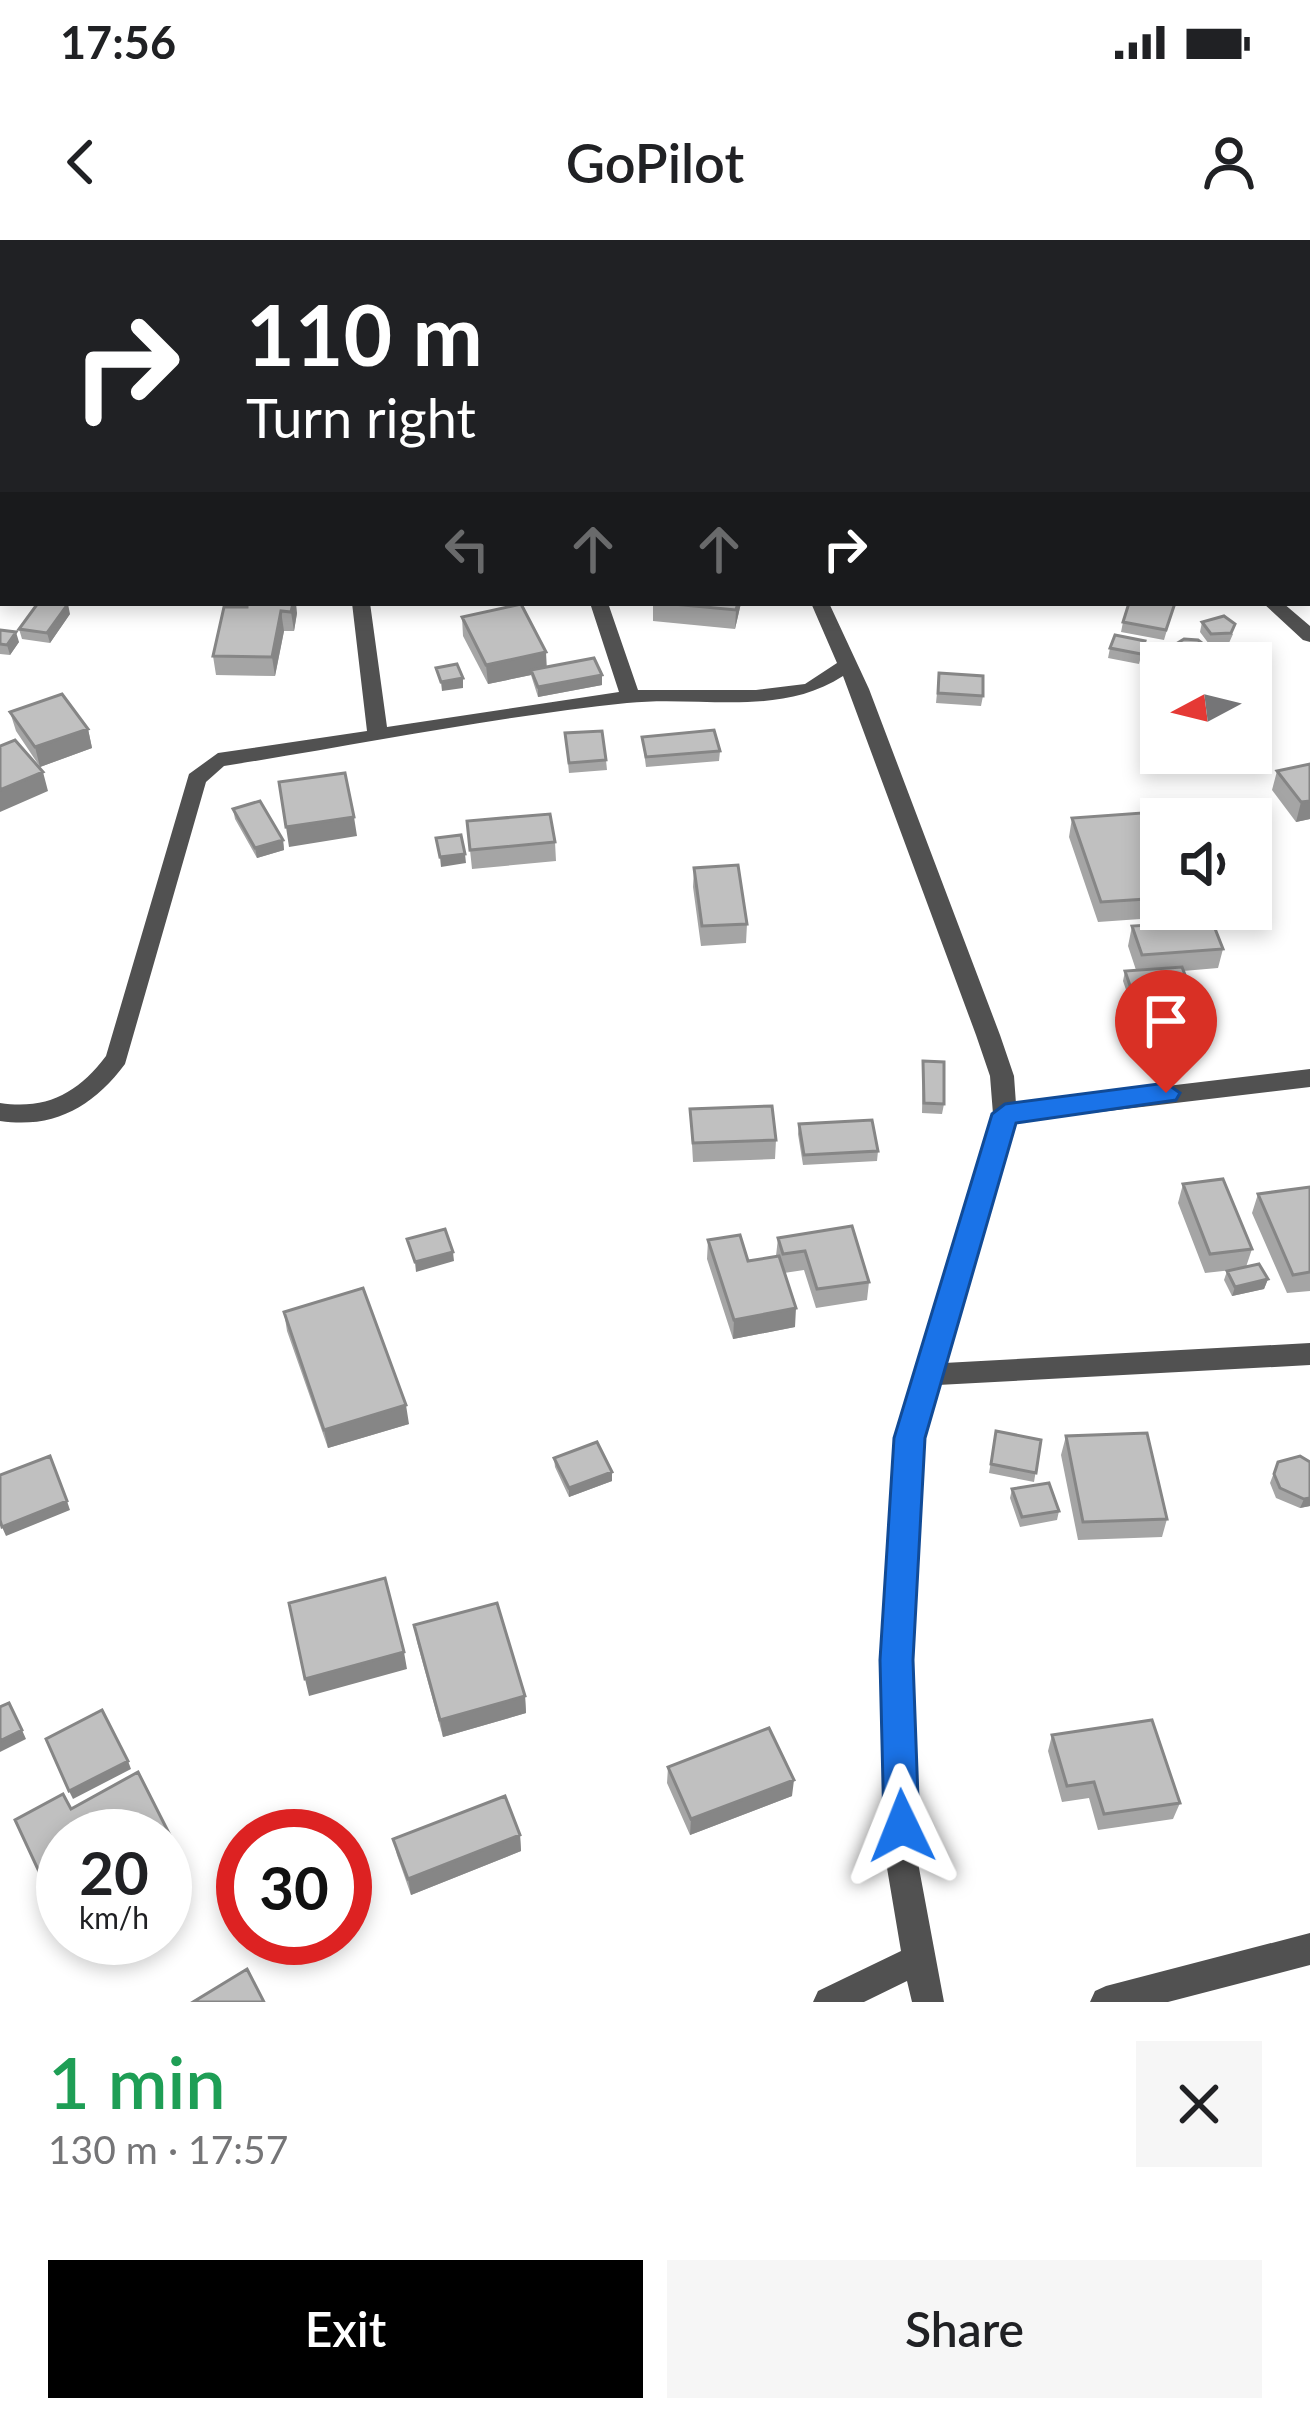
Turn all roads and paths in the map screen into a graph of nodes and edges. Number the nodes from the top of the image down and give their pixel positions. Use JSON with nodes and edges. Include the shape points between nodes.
{"nodes":[{"id":1,"x":361,"y":606,"type":"edge"},
{"id":2,"x":600,"y":606,"type":"edge"},
{"id":3,"x":821,"y":606,"type":"edge"},
{"id":4,"x":1275,"y":606,"type":"edge"},
{"id":5,"x":1310,"y":636,"type":"edge"},
{"id":6,"x":848,"y":665,"type":"junction"},
{"id":7,"x":630,"y":696,"type":"junction"},
{"id":8,"x":377,"y":732,"type":"junction"},
{"id":9,"x":1310,"y":1078,"type":"edge"},
{"id":10,"x":0,"y":1112,"type":"edge"},
{"id":11,"x":1005,"y":1114,"type":"junction"},
{"id":12,"x":1310,"y":1354,"type":"edge"},
{"id":13,"x":931,"y":1375,"type":"junction"},
{"id":14,"x":1310,"y":1949,"type":"edge"},
{"id":15,"x":918,"y":1959,"type":"junction"},
{"id":16,"x":829,"y":2002,"type":"edge"},
{"id":17,"x":928,"y":2002,"type":"edge"},
{"id":18,"x":1106,"y":2002,"type":"edge"}],
"edges":[{"from":1,"to":8,"type":"street"},
{"from":2,"to":7,"type":"street"},
{"from":3,"to":6,"type":"street"},
{"from":4,"to":5,"type":"street"},
{"from":6,"to":7,"type":"street","via":[[810,689]]},
{"from":6,"to":11,"type":"street","via":[[988,1035]]},
{"from":7,"to":8,"type":"street"},
{"from":8,"to":10,"type":"street","via":[[237,754],[202,770],[117,1058],[96,1089],[68,1106],[23,1118]]},
{"from":9,"to":11,"type":"street"},
{"from":11,"to":13,"type":"street"},
{"from":12,"to":13,"type":"street"},
{"from":13,"to":15,"type":"street","via":[[909,1438],[897,1660],[903,1868]]},
{"from":14,"to":18,"type":"street"},
{"from":15,"to":16,"type":"street"},
{"from":15,"to":17,"type":"street"}]}
